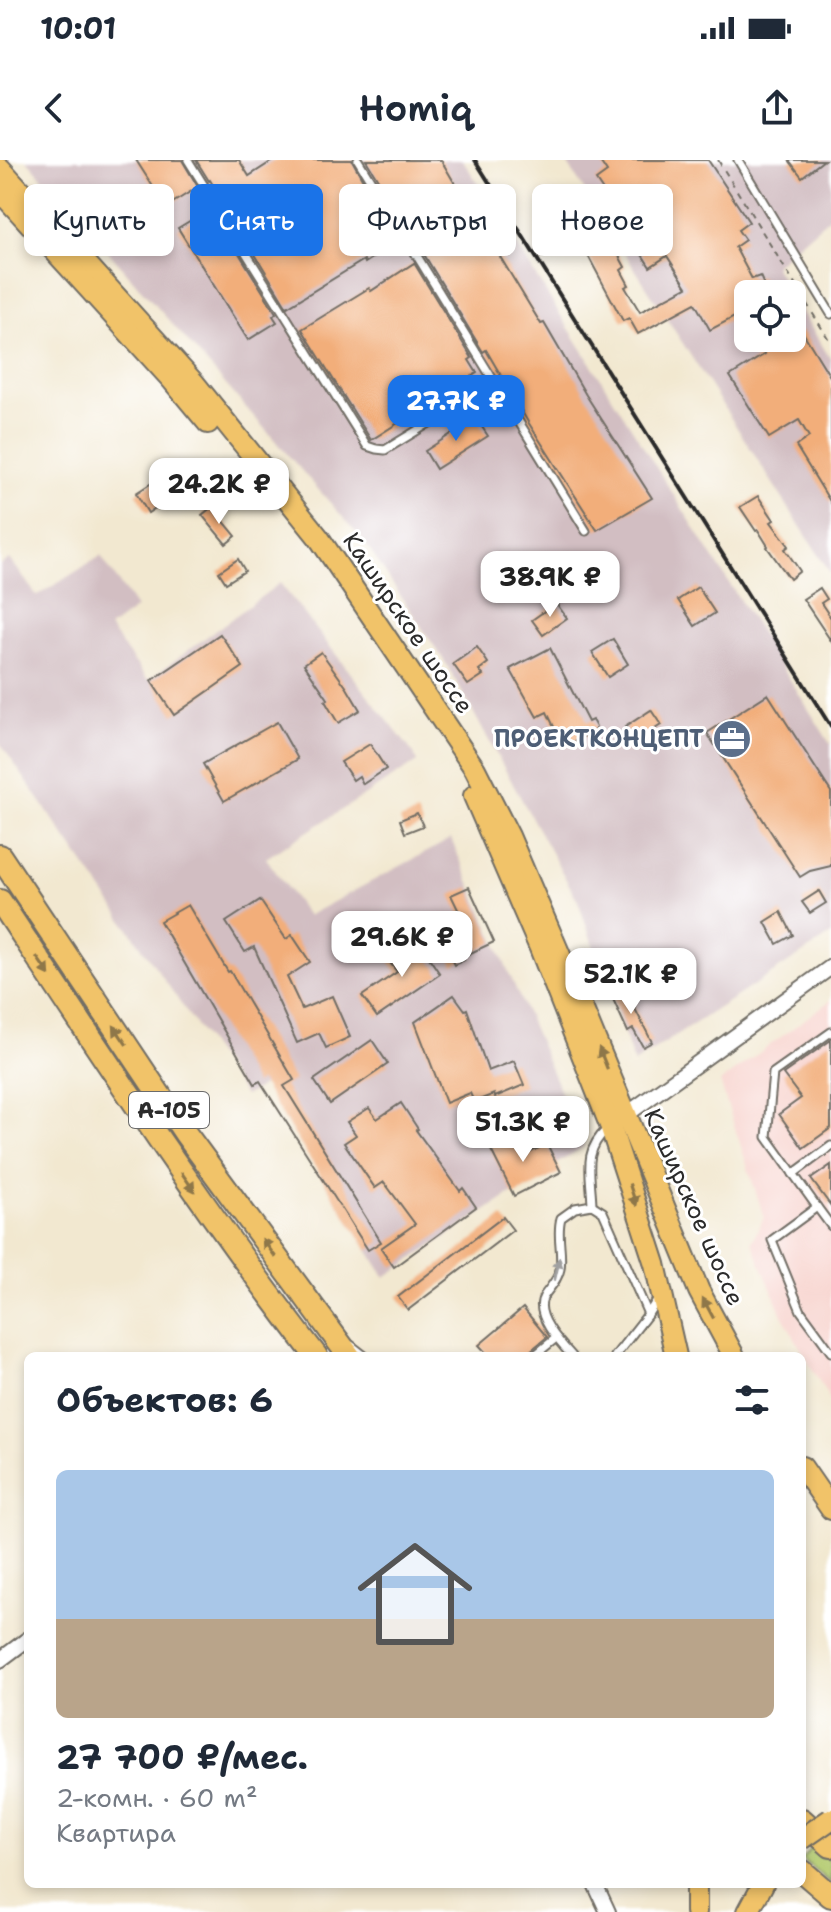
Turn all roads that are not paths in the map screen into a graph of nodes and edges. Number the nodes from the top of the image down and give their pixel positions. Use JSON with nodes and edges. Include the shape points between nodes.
{"nodes":[{"id":1,"x":188,"y":160,"type":"edge"},
{"id":2,"x":358,"y":160,"type":"edge"},
{"id":3,"x":738,"y":160,"type":"edge"},
{"id":4,"x":0,"y":168,"type":"edge"},
{"id":5,"x":0,"y":191,"type":"edge"},
{"id":6,"x":831,"y":314,"type":"edge"},
{"id":7,"x":495,"y":383,"type":"junction"},
{"id":8,"x":586,"y":531,"type":"dead end"},
{"id":9,"x":0,"y":856,"type":"edge"},
{"id":10,"x":0,"y":901,"type":"edge"},
{"id":11,"x":831,"y":967,"type":"edge"},
{"id":12,"x":831,"y":1032,"type":"edge"},
{"id":13,"x":618,"y":1120,"type":"junction"},
{"id":14,"x":831,"y":1146,"type":"edge"},
{"id":15,"x":793,"y":1174,"type":"junction"},
{"id":16,"x":592,"y":1205,"type":"junction"},
{"id":17,"x":817,"y":1207,"type":"junction"},
{"id":18,"x":831,"y":1226,"type":"edge"},
{"id":19,"x":685,"y":1260,"type":"junction"},
{"id":20,"x":655,"y":1264,"type":"junction"},
{"id":21,"x":298,"y":1289,"type":"junction"},
{"id":22,"x":661,"y":1294,"type":"junction"},
{"id":23,"x":648,"y":1314,"type":"junction"},
{"id":24,"x":556,"y":1338,"type":"junction"},
{"id":25,"x":313,"y":1352,"type":"edge"},
{"id":26,"x":346,"y":1352,"type":"edge"},
{"id":27,"x":360,"y":1352,"type":"edge"},
{"id":28,"x":539,"y":1352,"type":"edge"},
{"id":29,"x":568,"y":1352,"type":"edge"},
{"id":30,"x":618,"y":1352,"type":"edge"},
{"id":31,"x":675,"y":1352,"type":"edge"},
{"id":32,"x":732,"y":1352,"type":"edge"},
{"id":33,"x":831,"y":1352,"type":"edge"},
{"id":34,"x":806,"y":1473,"type":"edge"},
{"id":35,"x":831,"y":1509,"type":"edge"},
{"id":36,"x":24,"y":1642,"type":"edge"},
{"id":37,"x":0,"y":1660,"type":"edge"},
{"id":38,"x":831,"y":1819,"type":"edge"},
{"id":39,"x":806,"y":1824,"type":"edge"},
{"id":40,"x":806,"y":1836,"type":"edge"},
{"id":41,"x":831,"y":1846,"type":"edge"},
{"id":42,"x":806,"y":1874,"type":"edge"},
{"id":43,"x":597,"y":1888,"type":"edge"},
{"id":44,"x":696,"y":1888,"type":"edge"},
{"id":45,"x":761,"y":1888,"type":"edge"},
{"id":46,"x":831,"y":1896,"type":"edge"},
{"id":47,"x":608,"y":1912,"type":"edge"},
{"id":48,"x":696,"y":1912,"type":"edge"},
{"id":49,"x":748,"y":1912,"type":"edge"}],
"edges":[{"from":1,"to":7,"type":"lane","via":[[367,446],[385,450]]},
{"from":2,"to":7,"type":"lane"},
{"from":3,"to":6,"type":"lane"},
{"from":13,"to":4,"type":"main road","name":"Каширское шоссе","one_way":true,"via":[[574,988],[475,769],[319,538],[195,384]]},
{"from":5,"to":13,"type":"main road","name":"Каширское шоссе","via":[[173,381],[365,619],[472,791]]},
{"from":7,"to":8,"type":"lane"},
{"from":21,"to":9,"type":"highway","number":"А-105","one_way":true,"via":[[185,1133]]},
{"from":10,"to":25,"type":"highway","number":"А-105","one_way":true,"via":[[163,1145]]},
{"from":11,"to":13,"type":"street"},
{"from":12,"to":15,"type":"lane","via":[[773,1073],[767,1137]]},
{"from":13,"to":16,"type":"lane","via":[[596,1138],[589,1155]]},
{"from":13,"to":19,"type":"main road","name":"Каширское шоссе"},
{"from":13,"to":20,"type":"main road","one_way":true},
{"from":14,"to":15,"type":"lane"},
{"from":15,"to":17,"type":"lane"},
{"from":16,"to":23,"type":"lane","via":[[603,1212]]},
{"from":24,"to":16,"type":"lane","one_way":true,"via":[[540,1306],[560,1272],[561,1218]]},
{"from":17,"to":18,"type":"lane"},
{"from":17,"to":33,"type":"lane","via":[[772,1240],[801,1311]]},
{"from":19,"to":20,"type":"main road","via":[[677,1248],[666,1246]]},
{"from":32,"to":19,"type":"main road","name":"Каширское шоссе","one_way":true},
{"from":20,"to":22,"type":"main road"},
{"from":21,"to":26,"type":"highway","number":"А-105"},
{"from":21,"to":27,"type":"lane"},
{"from":22,"to":23,"type":"lane"},
{"from":22,"to":31,"type":"main road"},
{"from":23,"to":30,"type":"lane"},
{"from":24,"to":28,"type":"lane"},
{"from":24,"to":29,"type":"lane"},
{"from":34,"to":35,"type":"main road"},
{"from":36,"to":37,"type":"street"},
{"from":38,"to":40,"type":"main road","bridge":true},
{"from":39,"to":41,"type":"highway"},
{"from":42,"to":46,"type":"highway"},
{"from":43,"to":47,"type":"street"},
{"from":44,"to":48,"type":"main road"},
{"from":45,"to":49,"type":"main road"}]}
